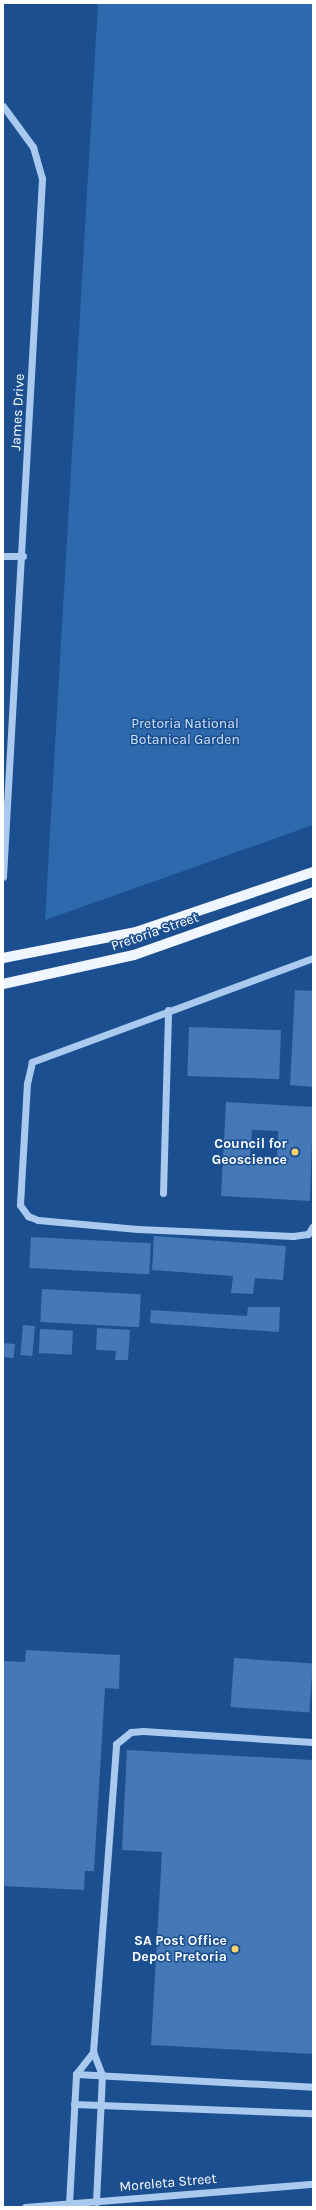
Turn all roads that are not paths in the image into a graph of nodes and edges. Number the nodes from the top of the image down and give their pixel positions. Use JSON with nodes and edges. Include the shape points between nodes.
{"nodes":[{"id":1,"x":3,"y":106,"type":"edge"},
{"id":2,"x":3,"y":556,"type":"edge"},
{"id":3,"x":23,"y":556,"type":"junction"},
{"id":4,"x":7,"y":791,"type":"edge"},
{"id":5,"x":313,"y":872,"type":"edge"},
{"id":6,"x":3,"y":877,"type":"edge"},
{"id":7,"x":313,"y":892,"type":"edge"},
{"id":8,"x":3,"y":958,"type":"edge"},
{"id":9,"x":313,"y":958,"type":"edge"},
{"id":10,"x":3,"y":984,"type":"edge"},
{"id":11,"x":168,"y":1010,"type":"junction"},
{"id":12,"x":163,"y":1193,"type":"dead end"},
{"id":13,"x":313,"y":1226,"type":"edge"},
{"id":14,"x":313,"y":1742,"type":"edge"},
{"id":15,"x":93,"y":2052,"type":"junction"},
{"id":16,"x":76,"y":2074,"type":"junction"},
{"id":17,"x":102,"y":2075,"type":"junction"},
{"id":18,"x":313,"y":2087,"type":"edge"},
{"id":19,"x":74,"y":2104,"type":"junction"},
{"id":20,"x":100,"y":2104,"type":"junction"},
{"id":21,"x":313,"y":2113,"type":"edge"},
{"id":22,"x":313,"y":2184,"type":"edge"},
{"id":23,"x":96,"y":2202,"type":"junction"},
{"id":24,"x":69,"y":2204,"type":"junction"},
{"id":25,"x":25,"y":2207,"type":"edge"}],
"edges":[{"from":1,"to":3,"type":"street","name":"James Drive","via":[[23,131],[40,161],[41,212]]},
{"from":2,"to":3,"type":"street"},
{"from":3,"to":4,"type":"street","name":"James Drive"},
{"from":4,"to":6,"type":"street","name":"James Drive"},
{"from":5,"to":8,"type":"main road","name":"Pretoria Street","via":[[136,932]]},
{"from":7,"to":10,"type":"main road","name":"Pretoria Street","via":[[134,955],[76,971]]},
{"from":9,"to":11,"type":"street"},
{"from":11,"to":12,"type":"street"},
{"from":11,"to":13,"type":"street","via":[[32,1062],[27,1083],[20,1205],[28,1216],[38,1220],[138,1229],[293,1236],[308,1234]]},
{"from":14,"to":15,"type":"street","via":[[143,1731],[131,1732],[116,1744]]},
{"from":15,"to":16,"type":"street"},
{"from":15,"to":17,"type":"street"},
{"from":16,"to":17,"type":"street"},
{"from":16,"to":19,"type":"street"},
{"from":17,"to":18,"type":"street"},
{"from":17,"to":20,"type":"street"},
{"from":19,"to":20,"type":"street"},
{"from":19,"to":24,"type":"street"},
{"from":20,"to":21,"type":"street"},
{"from":20,"to":23,"type":"street"},
{"from":22,"to":23,"type":"street","name":"Moreleta Street"},
{"from":23,"to":24,"type":"street","name":"Moreleta Street"},
{"from":24,"to":25,"type":"street","name":"Moreleta Street"}]}
